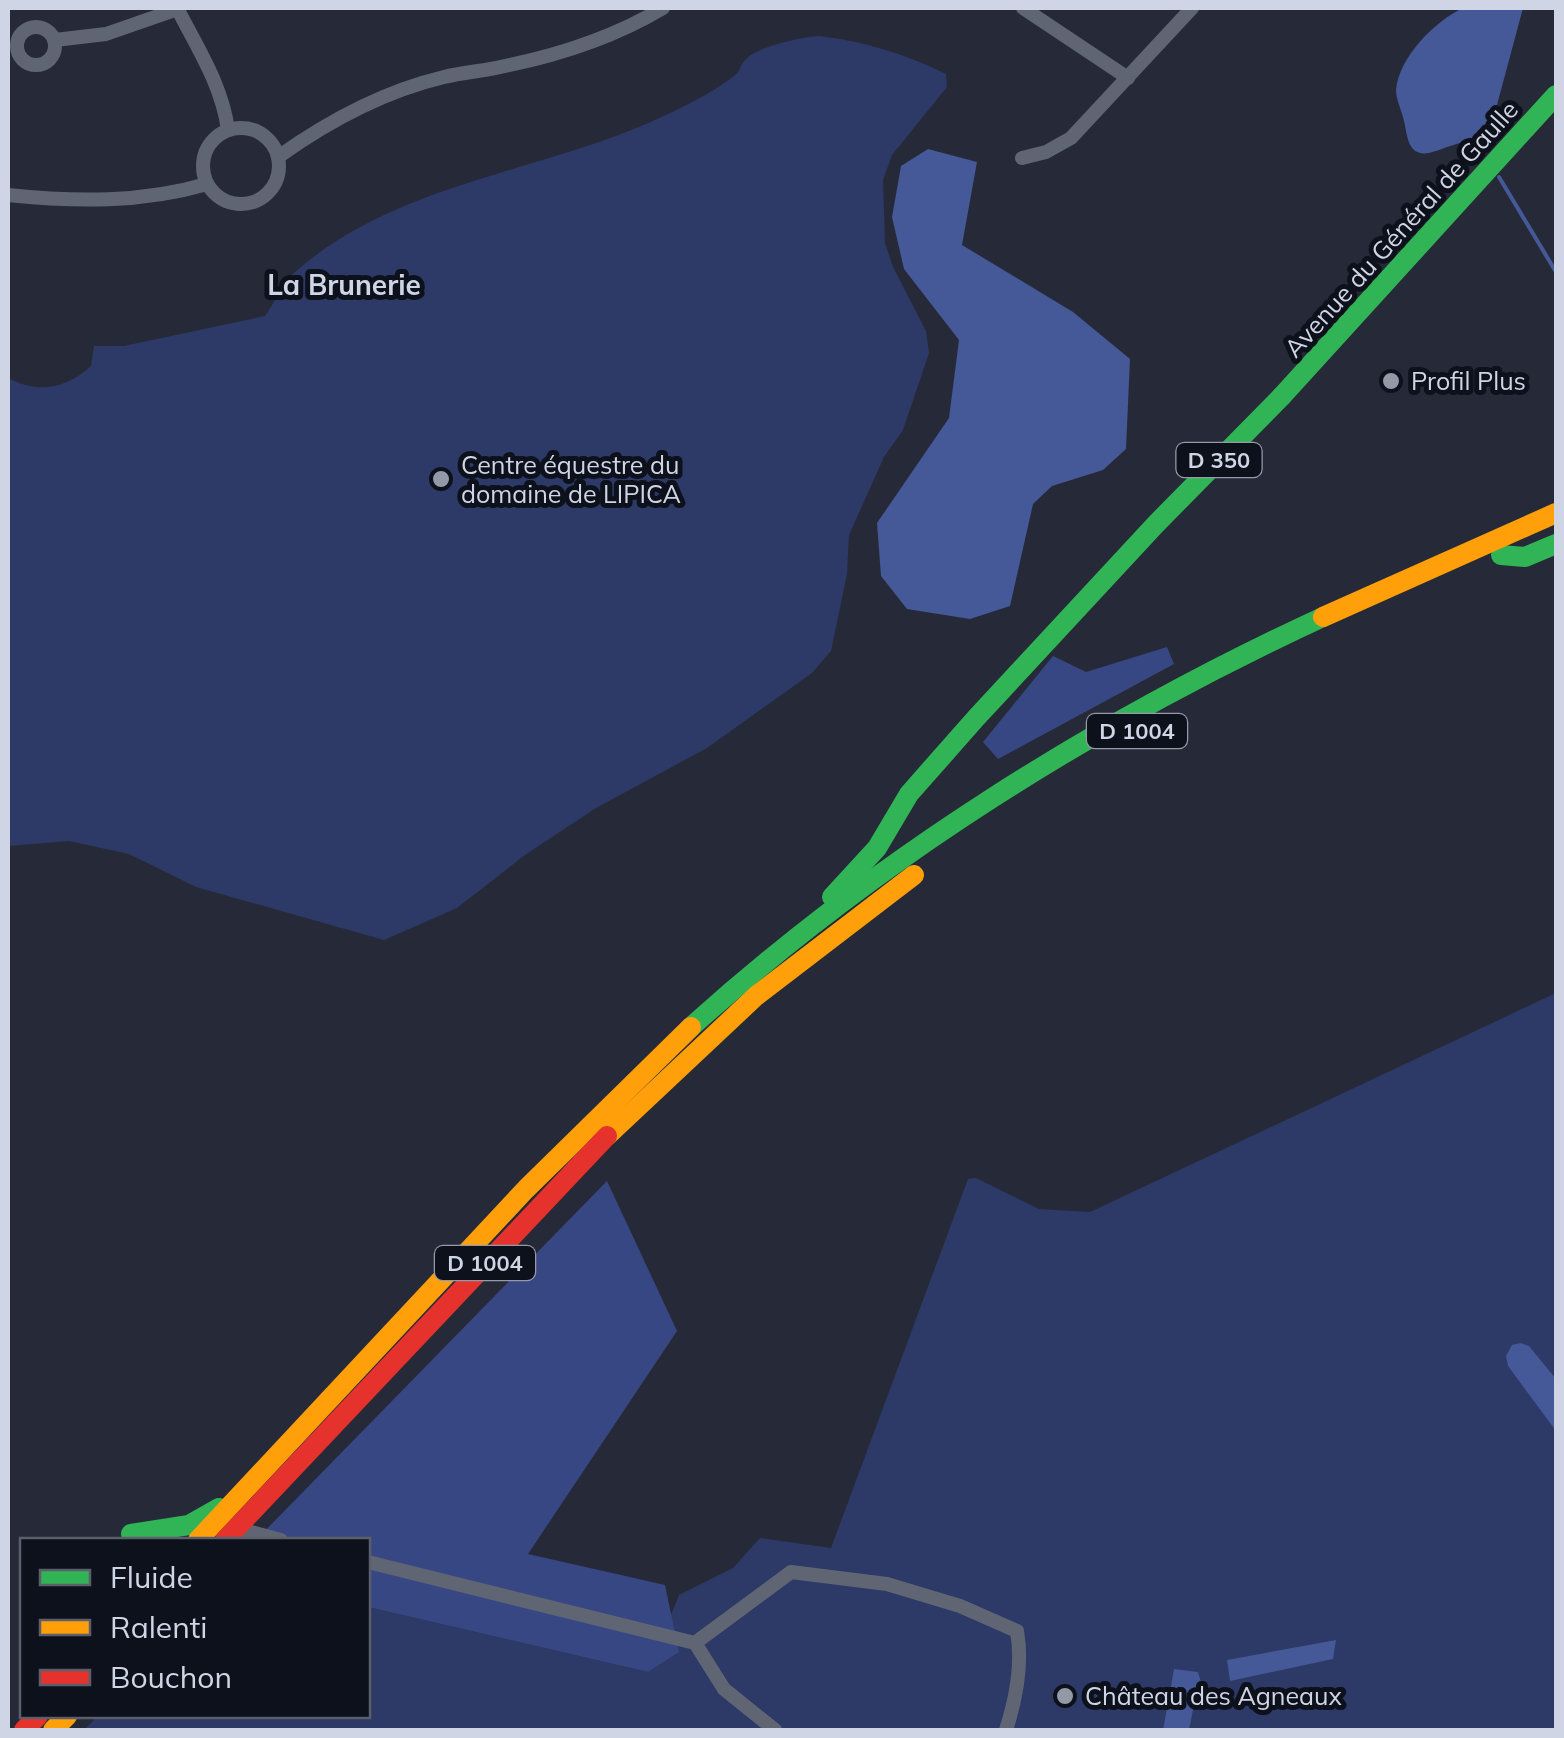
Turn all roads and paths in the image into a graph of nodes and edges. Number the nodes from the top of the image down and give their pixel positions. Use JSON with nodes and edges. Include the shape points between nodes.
{"nodes":[{"id":1,"x":177,"y":8,"type":"edge"},
{"id":2,"x":663,"y":8,"type":"edge"},
{"id":3,"x":1023,"y":8,"type":"edge"},
{"id":4,"x":1192,"y":8,"type":"edge"},
{"id":5,"x":55,"y":40,"type":"dead end"},
{"id":6,"x":1128,"y":78,"type":"junction"},
{"id":7,"x":1556,"y":95,"type":"edge"},
{"id":8,"x":228,"y":130,"type":"junction"},
{"id":9,"x":278,"y":157,"type":"junction"},
{"id":10,"x":1022,"y":158,"type":"dead end"},
{"id":11,"x":207,"y":184,"type":"junction"},
{"id":12,"x":8,"y":195,"type":"edge"},
{"id":13,"x":1556,"y":513,"type":"edge"},
{"id":14,"x":1556,"y":531,"type":"edge"},
{"id":15,"x":1556,"y":544,"type":"edge"},
{"id":16,"x":1501,"y":555,"type":"junction"},
{"id":17,"x":802,"y":934,"type":"junction"},
{"id":18,"x":236,"y":1499,"type":"junction"},
{"id":19,"x":131,"y":1534,"type":"dead end"},
{"id":20,"x":230,"y":1534,"type":"edge"},
{"id":21,"x":200,"y":1538,"type":"edge"},
{"id":22,"x":264,"y":1538,"type":"edge"},
{"id":23,"x":370,"y":1562,"type":"edge"},
{"id":24,"x":695,"y":1642,"type":"junction"},
{"id":25,"x":775,"y":1730,"type":"edge"},
{"id":26,"x":1006,"y":1730,"type":"edge"}],
"edges":[{"from":1,"to":5,"type":"street","via":[[106,34]]},
{"from":1,"to":8,"type":"street","via":[[215,83]]},
{"from":2,"to":9,"type":"street","via":[[573,47],[396,92]]},
{"from":3,"to":6,"type":"street"},
{"from":4,"to":6,"type":"street"},
{"from":6,"to":10,"type":"street","via":[[1071,138]]},
{"from":7,"to":17,"type":"main road","name":"Avenue du Général de Gaulle","number":"D 350","via":[[909,794],[877,848]]},
{"from":8,"to":9,"type":"street","via":[[254,130]]},
{"from":8,"to":11,"type":"street","via":[[208,146]]},
{"from":9,"to":11,"type":"street","via":[[276,180],[252,202],[226,201]]},
{"from":11,"to":12,"type":"street","via":[[129,199]]},
{"from":13,"to":17,"type":"main road","number":"D 1004","via":[[1326,614],[1171,692],[1018,783]]},
{"from":14,"to":16,"type":"main road","number":"D 1004"},
{"from":15,"to":16,"type":"main road","via":[[1525,557]]},
{"from":16,"to":20,"type":"main road","number":"D 1004","via":[[1178,706],[997,817],[847,924],[653,1088]]},
{"from":17,"to":18,"type":"main road","number":"D 1004","via":[[559,1154]]},
{"from":18,"to":19,"type":"main road","via":[[189,1525]]},
{"from":18,"to":21,"type":"main road","number":"D 1004"},
{"from":20,"to":22,"type":"street"},
{"from":23,"to":24,"type":"street"},
{"from":24,"to":25,"type":"street","via":[[724,1690]]},
{"from":24,"to":26,"type":"street","via":[[791,1572],[887,1584],[1017,1632],[1014,1704]]}]}
